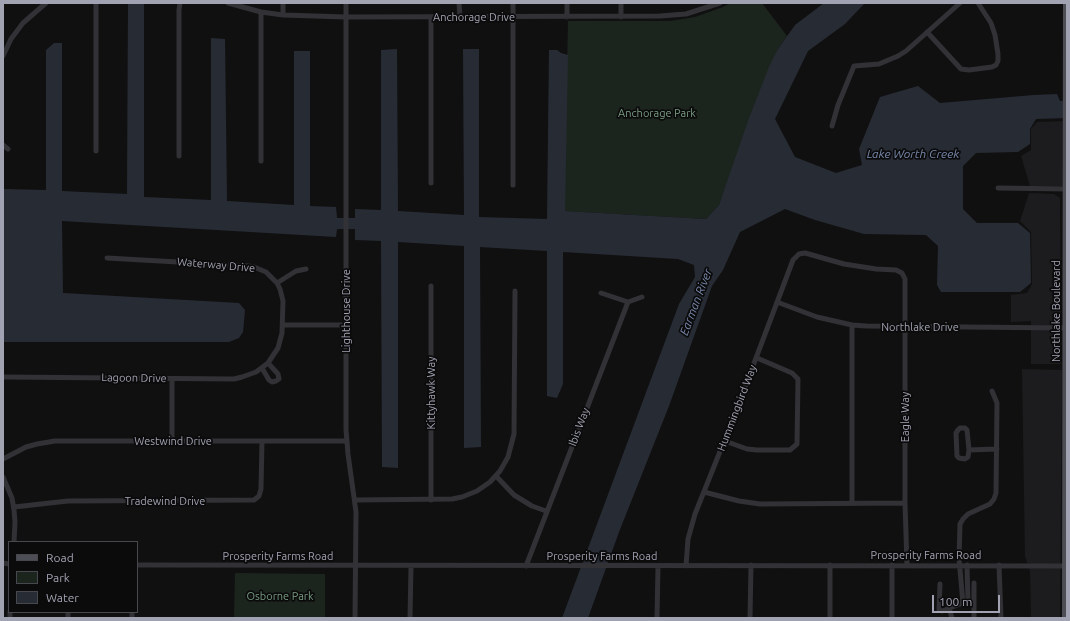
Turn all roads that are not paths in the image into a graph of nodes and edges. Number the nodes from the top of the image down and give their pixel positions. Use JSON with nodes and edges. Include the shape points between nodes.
{"nodes":[{"id":1,"x":46,"y":3,"type":"edge"},
{"id":2,"x":96,"y":3,"type":"edge"},
{"id":3,"x":180,"y":3,"type":"edge"},
{"id":4,"x":228,"y":3,"type":"edge"},
{"id":5,"x":283,"y":3,"type":"edge"},
{"id":6,"x":346,"y":3,"type":"edge"},
{"id":7,"x":459,"y":3,"type":"edge"},
{"id":8,"x":513,"y":3,"type":"edge"},
{"id":9,"x":567,"y":3,"type":"edge"},
{"id":10,"x":621,"y":3,"type":"edge"},
{"id":11,"x":720,"y":3,"type":"edge"},
{"id":12,"x":960,"y":3,"type":"edge"},
{"id":13,"x":978,"y":3,"type":"edge"},
{"id":14,"x":1066,"y":3,"type":"edge"},
{"id":15,"x":261,"y":12,"type":"junction"},
{"id":16,"x":283,"y":15,"type":"junction"},
{"id":17,"x":346,"y":17,"type":"junction"},
{"id":18,"x":431,"y":17,"type":"junction"},
{"id":19,"x":460,"y":17,"type":"junction"},
{"id":20,"x":514,"y":17,"type":"junction"},
{"id":21,"x":567,"y":17,"type":"junction"},
{"id":22,"x":621,"y":17,"type":"junction"},
{"id":23,"x":927,"y":32,"type":"junction"},
{"id":24,"x":3,"y":56,"type":"edge"},
{"id":25,"x":1066,"y":71,"type":"edge"},
{"id":26,"x":832,"y":126,"type":"dead end"},
{"id":27,"x":3,"y":145,"type":"edge"},
{"id":28,"x":8,"y":149,"type":"dead end"},
{"id":29,"x":96,"y":151,"type":"dead end"},
{"id":30,"x":179,"y":156,"type":"dead end"},
{"id":31,"x":261,"y":161,"type":"dead end"},
{"id":32,"x":431,"y":183,"type":"dead end"},
{"id":33,"x":513,"y":185,"type":"dead end"},
{"id":34,"x":998,"y":188,"type":"dead end"},
{"id":35,"x":1066,"y":189,"type":"edge"},
{"id":36,"x":1066,"y":242,"type":"edge"},
{"id":37,"x":799,"y":254,"type":"joint"},
{"id":38,"x":107,"y":258,"type":"dead end"},
{"id":39,"x":306,"y":269,"type":"dead end"},
{"id":40,"x":277,"y":283,"type":"junction"},
{"id":41,"x":432,"y":286,"type":"dead end"},
{"id":42,"x":515,"y":291,"type":"dead end"},
{"id":43,"x":601,"y":293,"type":"dead end"},
{"id":44,"x":642,"y":297,"type":"dead end"},
{"id":45,"x":628,"y":302,"type":"junction"},
{"id":46,"x":777,"y":302,"type":"junction"},
{"id":47,"x":283,"y":325,"type":"junction"},
{"id":48,"x":852,"y":325,"type":"junction"},
{"id":49,"x":346,"y":326,"type":"junction"},
{"id":50,"x":905,"y":328,"type":"junction"},
{"id":51,"x":1066,"y":328,"type":"edge"},
{"id":52,"x":757,"y":358,"type":"junction"},
{"id":53,"x":268,"y":363,"type":"junction"},
{"id":54,"x":262,"y":368,"type":"junction"},
{"id":55,"x":3,"y":377,"type":"edge"},
{"id":56,"x":172,"y":379,"type":"junction"},
{"id":57,"x":992,"y":391,"type":"dead end"},
{"id":58,"x":1066,"y":408,"type":"edge"},
{"id":59,"x":172,"y":441,"type":"junction"},
{"id":60,"x":262,"y":441,"type":"junction"},
{"id":61,"x":347,"y":441,"type":"junction"},
{"id":62,"x":725,"y":441,"type":"junction"},
{"id":63,"x":997,"y":449,"type":"junction"},
{"id":64,"x":969,"y":450,"type":"junction"},
{"id":65,"x":3,"y":459,"type":"edge"},
{"id":66,"x":496,"y":476,"type":"junction"},
{"id":67,"x":3,"y":477,"type":"edge"},
{"id":68,"x":704,"y":492,"type":"junction"},
{"id":69,"x":354,"y":500,"type":"junction"},
{"id":70,"x":431,"y":500,"type":"junction"},
{"id":71,"x":852,"y":504,"type":"junction"},
{"id":72,"x":905,"y":504,"type":"junction"},
{"id":73,"x":14,"y":507,"type":"junction"},
{"id":74,"x":546,"y":512,"type":"junction"},
{"id":75,"x":14,"y":541,"type":"edge"},
{"id":76,"x":138,"y":565,"type":"edge"},
{"id":77,"x":751,"y":565,"type":"junction"},
{"id":78,"x":830,"y":565,"type":"junction"},
{"id":79,"x":892,"y":565,"type":"junction"},
{"id":80,"x":907,"y":565,"type":"junction"},
{"id":81,"x":960,"y":565,"type":"junction"},
{"id":82,"x":967,"y":565,"type":"junction"},
{"id":83,"x":999,"y":565,"type":"junction"},
{"id":84,"x":355,"y":566,"type":"junction"},
{"id":85,"x":411,"y":566,"type":"junction"},
{"id":86,"x":526,"y":566,"type":"junction"},
{"id":87,"x":658,"y":566,"type":"junction"},
{"id":88,"x":686,"y":566,"type":"junction"},
{"id":89,"x":1066,"y":566,"type":"edge"},
{"id":90,"x":974,"y":583,"type":"dead end"},
{"id":91,"x":940,"y":584,"type":"dead end"},
{"id":92,"x":965,"y":603,"type":"junction"},
{"id":93,"x":974,"y":603,"type":"junction"},
{"id":94,"x":949,"y":608,"type":"junction"},
{"id":95,"x":354,"y":618,"type":"edge"},
{"id":96,"x":410,"y":618,"type":"edge"},
{"id":97,"x":657,"y":618,"type":"edge"},
{"id":98,"x":750,"y":618,"type":"edge"},
{"id":99,"x":830,"y":618,"type":"edge"},
{"id":100,"x":892,"y":618,"type":"edge"},
{"id":101,"x":952,"y":618,"type":"edge"},
{"id":102,"x":974,"y":618,"type":"edge"},
{"id":103,"x":1001,"y":618,"type":"edge"},
{"id":104,"x":1065,"y":618,"type":"edge"}],
"edges":[{"from":1,"to":24,"type":"street","via":[[23,23]]},
{"from":2,"to":29,"type":"street"},
{"from":3,"to":30,"type":"street"},
{"from":4,"to":15,"type":"street","name":"Anchorage Drive"},
{"from":5,"to":16,"type":"street"},
{"from":6,"to":17,"type":"street","name":"Lighthouse Drive"},
{"from":7,"to":19,"type":"street"},
{"from":8,"to":20,"type":"street"},
{"from":9,"to":21,"type":"street"},
{"from":10,"to":22,"type":"street"},
{"from":11,"to":22,"type":"street","name":"Anchorage Drive","via":[[699,11],[673,16]]},
{"from":12,"to":23,"type":"street"},
{"from":13,"to":23,"type":"street","via":[[991,22],[995,35],[998,54],[996,65],[961,69]]},
{"from":14,"to":25,"type":"main road","name":"Northlake Boulevard"},
{"from":15,"to":16,"type":"street","name":"Anchorage Drive"},
{"from":15,"to":31,"type":"street"},
{"from":16,"to":17,"type":"street","name":"Anchorage Drive"},
{"from":17,"to":18,"type":"street","name":"Anchorage Drive"},
{"from":17,"to":49,"type":"street","name":"Lighthouse Drive"},
{"from":18,"to":19,"type":"street","name":"Anchorage Drive"},
{"from":18,"to":32,"type":"street"},
{"from":19,"to":20,"type":"street","name":"Anchorage Drive"},
{"from":20,"to":21,"type":"street","name":"Anchorage Drive"},
{"from":20,"to":33,"type":"street"},
{"from":21,"to":22,"type":"street","name":"Anchorage Drive"},
{"from":23,"to":26,"type":"street","via":[[906,51],[892,59],[854,66]]},
{"from":25,"to":35,"type":"main road","name":"Northlake Boulevard"},
{"from":27,"to":28,"type":"street"},
{"from":34,"to":35,"type":"street"},
{"from":35,"to":36,"type":"main road","name":"Northlake Boulevard"},
{"from":36,"to":51,"type":"main road","name":"Northlake Boulevard"},
{"from":37,"to":46,"type":"street","name":"Hummingbird Way","via":[[793,260]]},
{"from":37,"to":50,"type":"street","name":"Eagle Way","via":[[805,253],[860,267],[899,271],[905,278]]},
{"from":38,"to":40,"type":"street","name":"Waterway Drive","via":[[248,266],[266,272]]},
{"from":39,"to":40,"type":"street","via":[[296,271]]},
{"from":40,"to":47,"type":"street","via":[[283,301]]},
{"from":41,"to":70,"type":"street","name":"Kittyhawk Way"},
{"from":42,"to":66,"type":"street","via":[[514,434],[508,457]]},
{"from":43,"to":45,"type":"street"},
{"from":44,"to":45,"type":"street"},
{"from":45,"to":74,"type":"street","name":"Ibis Way"},
{"from":46,"to":48,"type":"street","name":"Northlake Drive","via":[[817,317]]},
{"from":46,"to":52,"type":"street","name":"Hummingbird Way"},
{"from":47,"to":49,"type":"street"},
{"from":47,"to":53,"type":"street","name":"Lagoon Drive","via":[[278,348]]},
{"from":48,"to":50,"type":"street","name":"Northlake Drive"},
{"from":48,"to":71,"type":"street"},
{"from":49,"to":61,"type":"street","name":"Lighthouse Drive"},
{"from":50,"to":51,"type":"street","name":"Northlake Drive"},
{"from":50,"to":72,"type":"street","name":"Eagle Way"},
{"from":51,"to":58,"type":"main road","name":"Northlake Boulevard"},
{"from":52,"to":62,"type":"street","name":"Hummingbird Way"},
{"from":52,"to":62,"type":"street","via":[[792,372],[798,379],[797,444],[790,450],[757,450],[742,448]]},
{"from":53,"to":54,"type":"street","name":"Lagoon Drive"},
{"from":53,"to":54,"type":"street","via":[[278,374],[276,381],[269,380]]},
{"from":54,"to":56,"type":"street","name":"Lagoon Drive","via":[[249,375],[234,378]]},
{"from":55,"to":56,"type":"street","name":"Lagoon Drive"},
{"from":56,"to":59,"type":"street"},
{"from":57,"to":63,"type":"street","via":[[996,403]]},
{"from":58,"to":89,"type":"main road","name":"Northlake Boulevard"},
{"from":59,"to":60,"type":"street","name":"Westwind Drive"},
{"from":59,"to":65,"type":"street","name":"Westwind Drive","via":[[47,442],[26,447]]},
{"from":60,"to":61,"type":"street","name":"Westwind Drive"},
{"from":60,"to":73,"type":"street","name":"Tradewind Drive","via":[[261,489],[259,496],[254,500],[68,501]]},
{"from":61,"to":69,"type":"street","name":"Lighthouse Drive"},
{"from":62,"to":68,"type":"street","name":"Hummingbird Way"},
{"from":63,"to":64,"type":"street"},
{"from":63,"to":81,"type":"street","via":[[996,496],[987,506],[966,516],[960,524]]},
{"from":64,"to":64,"type":"street","via":[[967,430],[960,428],[956,433],[957,456],[965,459]]},
{"from":66,"to":70,"type":"street","via":[[471,494],[452,499]]},
{"from":66,"to":74,"type":"street","via":[[514,495]]},
{"from":67,"to":73,"type":"street"},
{"from":68,"to":71,"type":"street","via":[[752,503]]},
{"from":68,"to":88,"type":"street","name":"Hummingbird Way","via":[[688,539]]},
{"from":69,"to":70,"type":"street"},
{"from":69,"to":84,"type":"street","name":"Lighthouse Drive"},
{"from":71,"to":72,"type":"street"},
{"from":72,"to":80,"type":"street","name":"Eagle Way"},
{"from":73,"to":75,"type":"street"},
{"from":74,"to":86,"type":"street","name":"Ibis Way"},
{"from":76,"to":84,"type":"street","name":"Prosperity Farms Road"},
{"from":77,"to":78,"type":"street","name":"Prosperity Farms Road"},
{"from":77,"to":88,"type":"street","name":"Prosperity Farms Road"},
{"from":77,"to":98,"type":"street"},
{"from":78,"to":79,"type":"street","name":"Prosperity Farms Road"},
{"from":78,"to":99,"type":"street"},
{"from":79,"to":80,"type":"street","name":"Prosperity Farms Road"},
{"from":79,"to":100,"type":"street"},
{"from":80,"to":81,"type":"street","name":"Prosperity Farms Road"},
{"from":81,"to":82,"type":"street","name":"Prosperity Farms Road"},
{"from":81,"to":92,"type":"street"},
{"from":82,"to":83,"type":"street","name":"Prosperity Farms Road"},
{"from":82,"to":92,"type":"street"},
{"from":83,"to":89,"type":"street","name":"Prosperity Farms Road"},
{"from":83,"to":103,"type":"street"},
{"from":84,"to":85,"type":"street","name":"Prosperity Farms Road"},
{"from":84,"to":95,"type":"street","name":"Lighthouse Drive"},
{"from":85,"to":86,"type":"street","name":"Prosperity Farms Road"},
{"from":85,"to":96,"type":"street"},
{"from":86,"to":87,"type":"street","name":"Prosperity Farms Road"},
{"from":87,"to":88,"type":"street","name":"Prosperity Farms Road"},
{"from":87,"to":97,"type":"street"},
{"from":89,"to":104,"type":"main road","name":"Northlake Boulevard"},
{"from":90,"to":93,"type":"street"},
{"from":91,"to":94,"type":"street","via":[[940,610]]},
{"from":92,"to":93,"type":"street"},
{"from":92,"to":94,"type":"street"},
{"from":93,"to":102,"type":"street"},
{"from":94,"to":101,"type":"street"}]}
